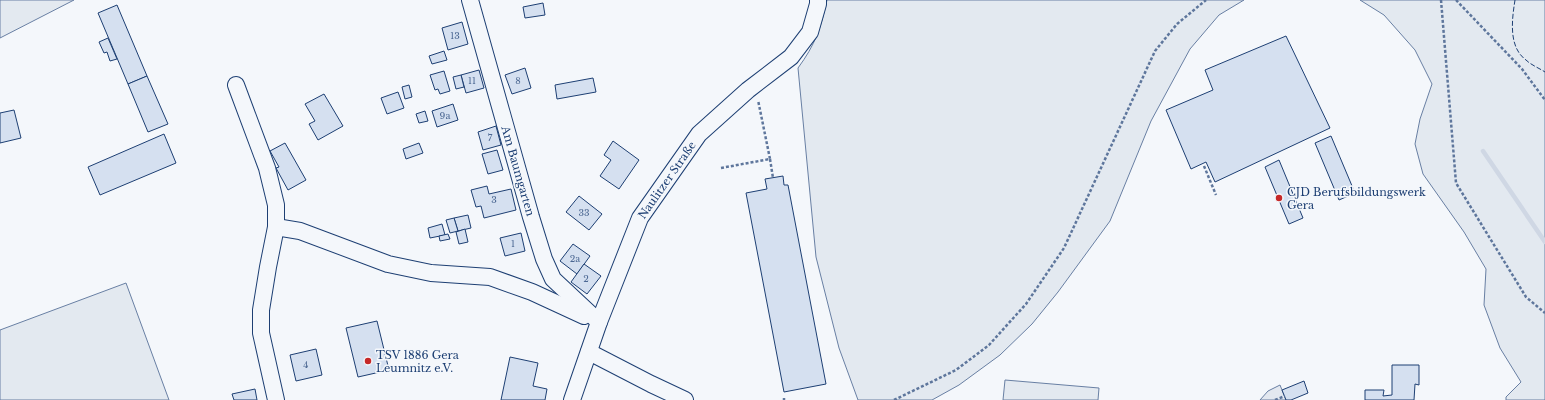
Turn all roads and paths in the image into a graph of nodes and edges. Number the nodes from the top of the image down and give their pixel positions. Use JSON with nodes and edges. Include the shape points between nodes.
{"nodes":[{"id":1,"x":470,"y":0,"type":"edge"},
{"id":2,"x":818,"y":0,"type":"edge"},
{"id":3,"x":1206,"y":0,"type":"edge"},
{"id":4,"x":1441,"y":0,"type":"edge"},
{"id":5,"x":1456,"y":0,"type":"edge"},
{"id":6,"x":755,"y":84,"type":"junction"},
{"id":7,"x":236,"y":85,"type":"dead end"},
{"id":8,"x":1545,"y":100,"type":"edge"},
{"id":9,"x":770,"y":159,"type":"junction"},
{"id":10,"x":1204,"y":166,"type":"dead end"},
{"id":11,"x":721,"y":168,"type":"dead end"},
{"id":12,"x":773,"y":178,"type":"dead end"},
{"id":13,"x":1216,"y":195,"type":"dead end"},
{"id":14,"x":276,"y":227,"type":"junction"},
{"id":15,"x":1545,"y":313,"type":"edge"},
{"id":16,"x":598,"y":322,"type":"junction"},
{"id":17,"x":588,"y":352,"type":"junction"},
{"id":18,"x":1285,"y":396,"type":"dead end"},
{"id":19,"x":276,"y":400,"type":"edge"},
{"id":20,"x":572,"y":400,"type":"edge"},
{"id":21,"x":685,"y":400,"type":"edge"},
{"id":22,"x":894,"y":400,"type":"edge"},
{"id":23,"x":1275,"y":400,"type":"edge"}],
"edges":[{"from":1,"to":16,"type":"street","name":"Am Baumgarten","via":[[544,259],[553,279]]},
{"from":2,"to":6,"type":"street","name":"Naulitzer Straße","via":[[810,32],[791,57]]},
{"from":3,"to":22,"type":"path","via":[[1176,24],[1155,50],[1064,248],[1026,304],[989,345],[956,370]]},
{"from":4,"to":15,"type":"path","via":[[1456,183],[1526,297]]},
{"from":5,"to":8,"type":"path","via":[[1522,69]]},
{"from":6,"to":9,"type":"path"},
{"from":6,"to":16,"type":"street","name":"Naulitzer Straße","via":[[699,134],[640,218]]},
{"from":7,"to":14,"type":"street","via":[[267,168],[276,205]]},
{"from":9,"to":11,"type":"path"},
{"from":9,"to":12,"type":"path"},
{"from":10,"to":13,"type":"path"},
{"from":14,"to":16,"type":"street","via":[[300,231],[388,264],[431,273],[490,277],[532,292]]},
{"from":14,"to":19,"type":"street","via":[[261,310],[261,333]]},
{"from":16,"to":17,"type":"street","name":"Naulitzer Straße"},
{"from":17,"to":20,"type":"street","name":"Naulitzer Straße"},
{"from":17,"to":21,"type":"street"},
{"from":18,"to":23,"type":"path"}]}
